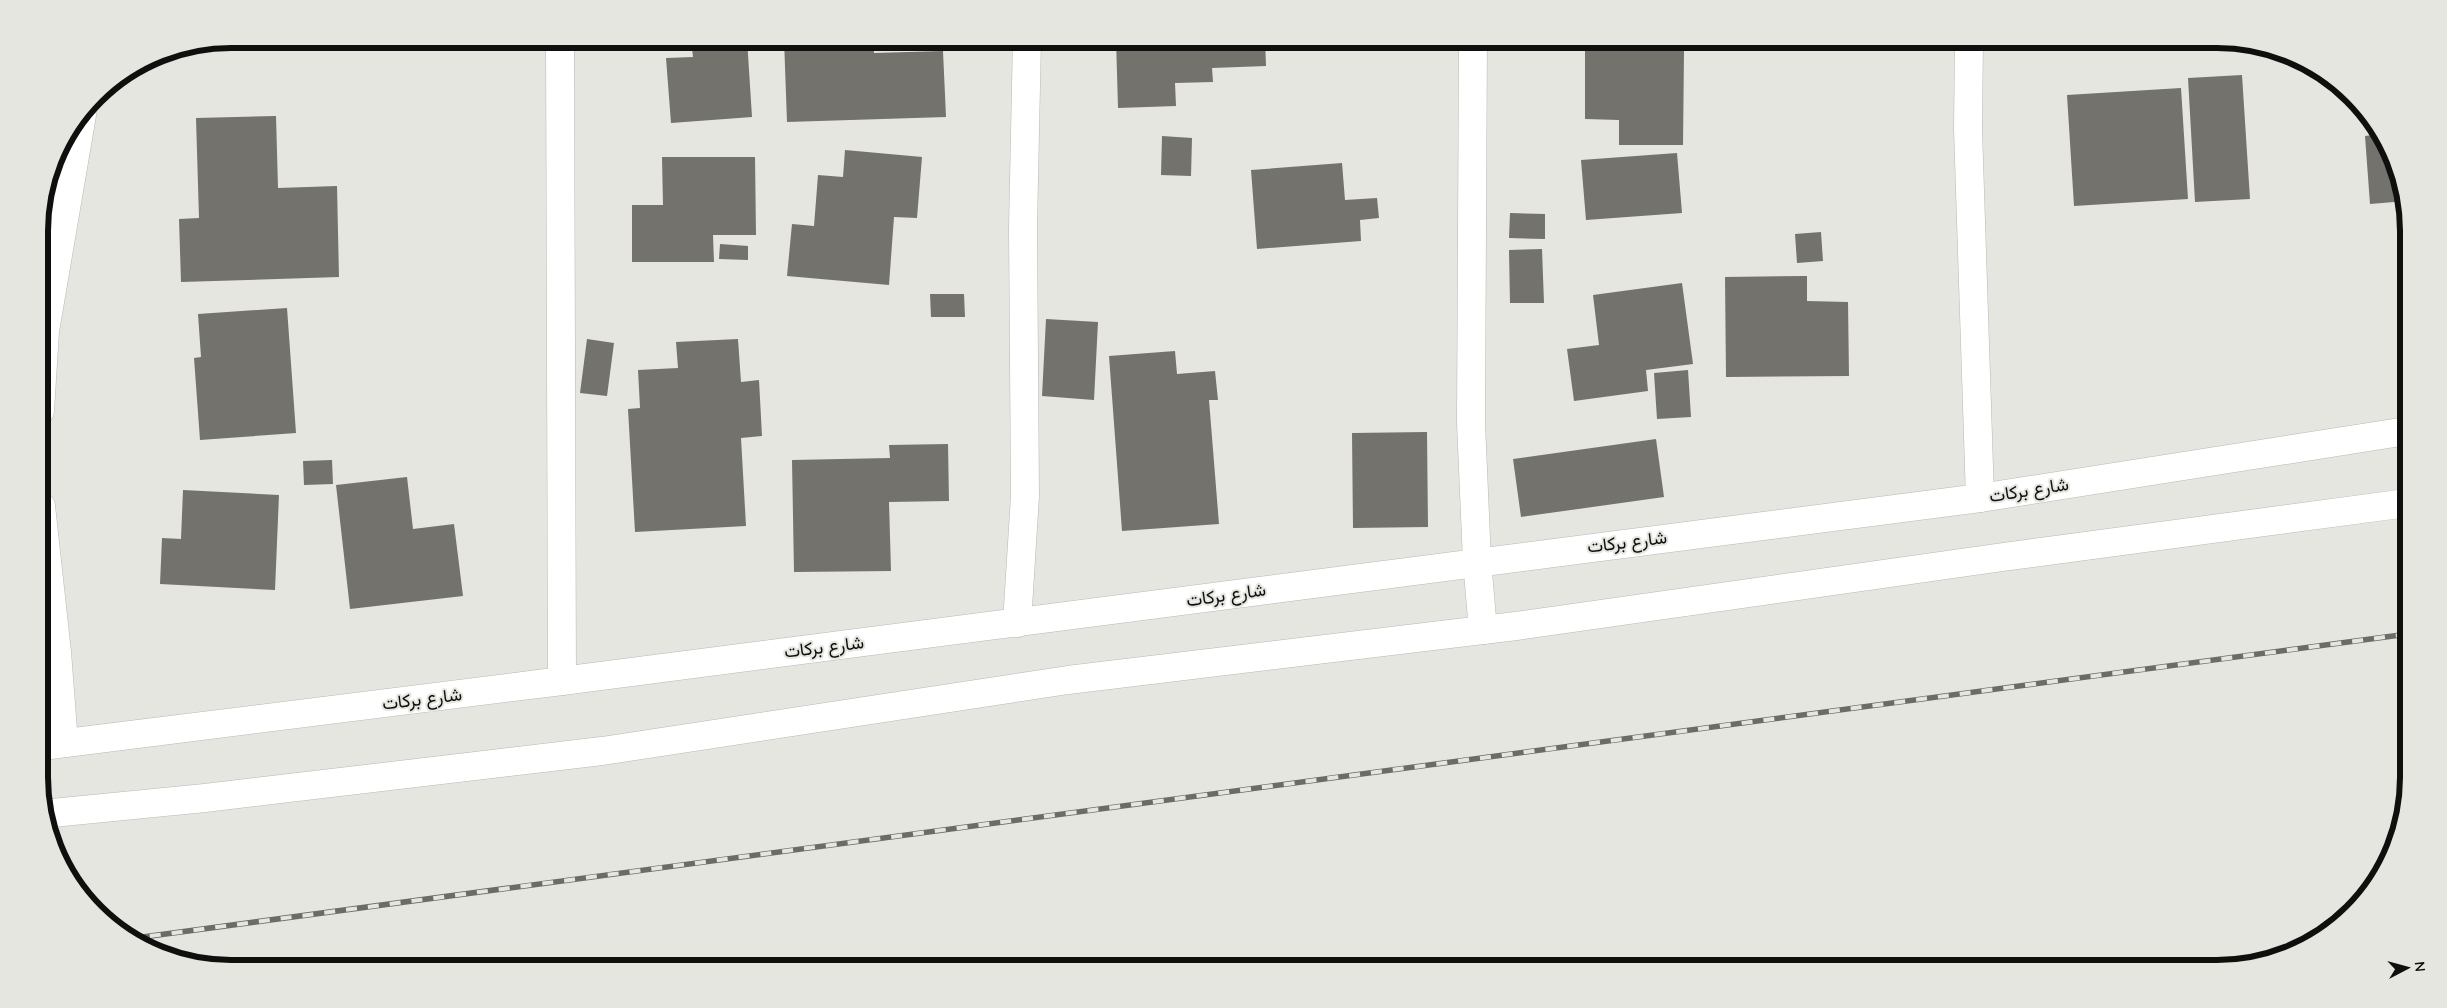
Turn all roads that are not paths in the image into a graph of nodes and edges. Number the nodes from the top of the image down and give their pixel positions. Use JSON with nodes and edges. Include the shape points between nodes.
{"nodes":[{"id":1,"x":560,"y":48,"type":"edge"},
{"id":2,"x":1027,"y":48,"type":"edge"},
{"id":3,"x":1473,"y":48,"type":"edge"},
{"id":4,"x":1969,"y":48,"type":"edge"},
{"id":5,"x":80,"y":126,"type":"edge"},
{"id":6,"x":48,"y":313,"type":"edge"},
{"id":7,"x":2400,"y":432,"type":"edge"},
{"id":8,"x":1980,"y":498,"type":"junction"},
{"id":9,"x":2400,"y":503,"type":"edge"},
{"id":10,"x":1477,"y":562,"type":"junction"},
{"id":11,"x":48,"y":570,"type":"edge"},
{"id":12,"x":1017,"y":623,"type":"junction"},
{"id":13,"x":1483,"y":630,"type":"junction"},
{"id":14,"x":562,"y":681,"type":"junction"},
{"id":15,"x":53,"y":744,"type":"edge"},
{"id":16,"x":51,"y":813,"type":"edge"}],
"edges":[{"from":1,"to":14,"type":"main road"},
{"from":2,"to":12,"type":"main road","via":[[1025,496]]},
{"from":3,"to":10,"type":"main road","via":[[1471,423]]},
{"from":4,"to":8,"type":"main road","via":[[1968,129]]},
{"from":5,"to":6,"type":"main road"},
{"from":7,"to":8,"type":"main road","name":"شارع بركات"},
{"from":8,"to":10,"type":"main road","name":"شارع بركات"},
{"from":9,"to":13,"type":"main road"},
{"from":10,"to":12,"type":"main road","name":"شارع بركات"},
{"from":10,"to":13,"type":"main road"},
{"from":11,"to":15,"type":"main road","via":[[57,652]]},
{"from":12,"to":14,"type":"main road","name":"شارع بركات"},
{"from":13,"to":16,"type":"main road","via":[[1068,680],[602,751]]},
{"from":14,"to":15,"type":"main road","name":"شارع بركات"}]}
